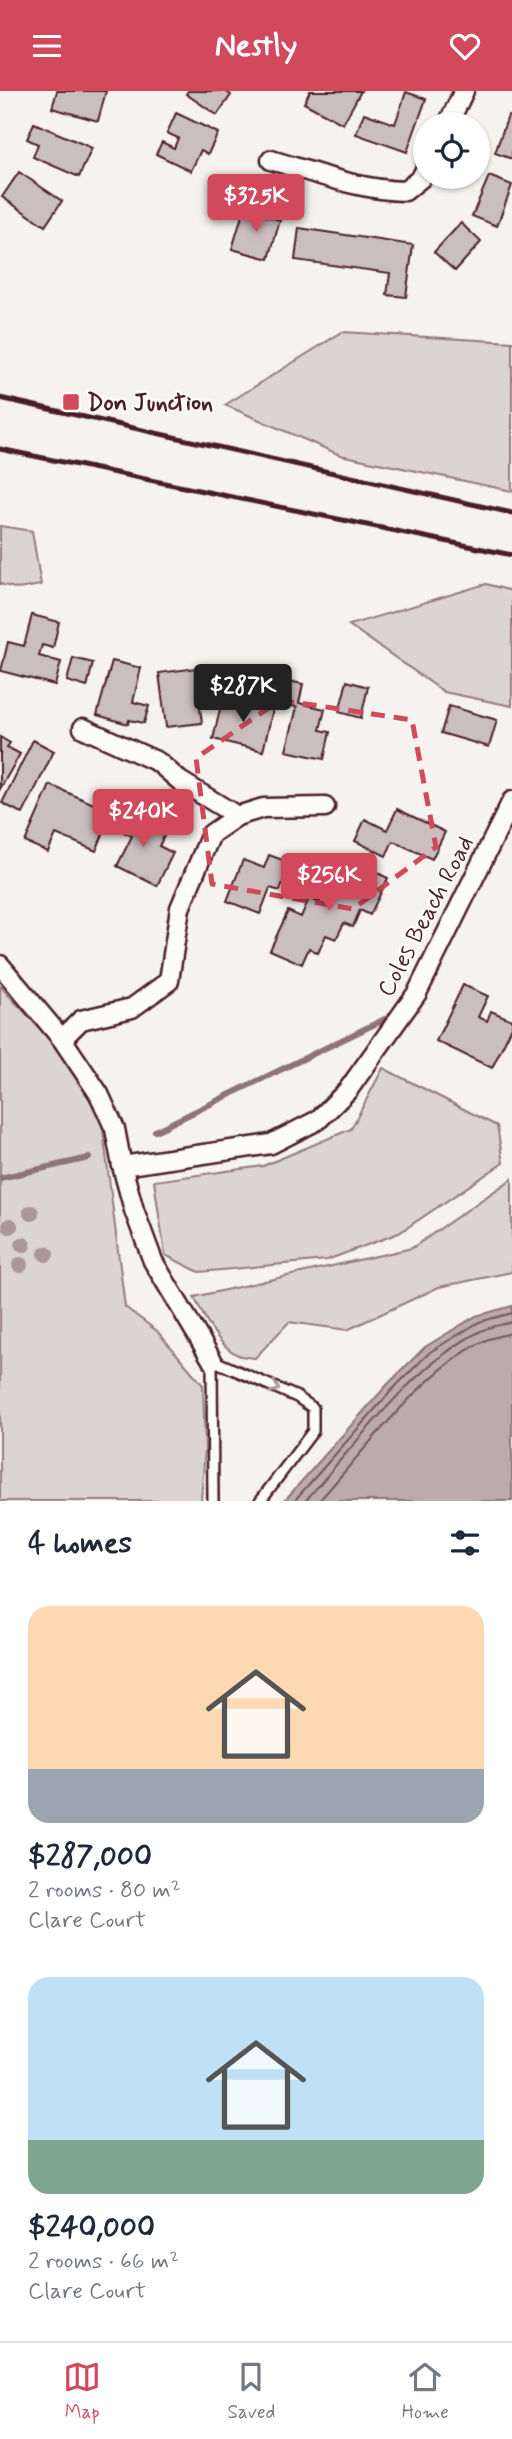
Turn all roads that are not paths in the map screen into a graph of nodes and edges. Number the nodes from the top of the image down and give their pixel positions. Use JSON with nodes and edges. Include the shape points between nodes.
{"nodes":[{"id":1,"x":464,"y":91,"type":"edge"},
{"id":2,"x":454,"y":112,"type":"edge"},
{"id":3,"x":271,"y":160,"type":"dead end"},
{"id":4,"x":413,"y":184,"type":"edge"},
{"id":5,"x":83,"y":728,"type":"dead end"},
{"id":6,"x":512,"y":801,"type":"edge"},
{"id":7,"x":325,"y":807,"type":"dead end"},
{"id":8,"x":236,"y":816,"type":"junction"},
{"id":9,"x":0,"y":965,"type":"edge"},
{"id":10,"x":62,"y":1039,"type":"junction"},
{"id":11,"x":121,"y":1166,"type":"junction"},
{"id":12,"x":212,"y":1360,"type":"junction"},
{"id":13,"x":213,"y":1501,"type":"edge"},
{"id":14,"x":260,"y":1501,"type":"edge"}],
"edges":[{"from":1,"to":2,"type":"street"},
{"from":3,"to":4,"type":"street","via":[[361,186],[405,191]]},
{"from":5,"to":8,"type":"street","via":[[158,762]]},
{"from":6,"to":11,"type":"street","name":"Coles Beach Road","via":[[417,993],[348,1090],[318,1120],[271,1144]]},
{"from":7,"to":8,"type":"street","via":[[263,808]]},
{"from":8,"to":10,"type":"street","via":[[211,834],[180,908],[169,981],[132,1008],[81,1020]]},
{"from":9,"to":10,"type":"street"},
{"from":10,"to":11,"type":"street","via":[[99,1094],[115,1129]]},
{"from":11,"to":12,"type":"street","via":[[153,1261]]},
{"from":12,"to":13,"type":"lane"},
{"from":12,"to":14,"type":"lane","one_way":true,"via":[[313,1408],[313,1431]]}]}
